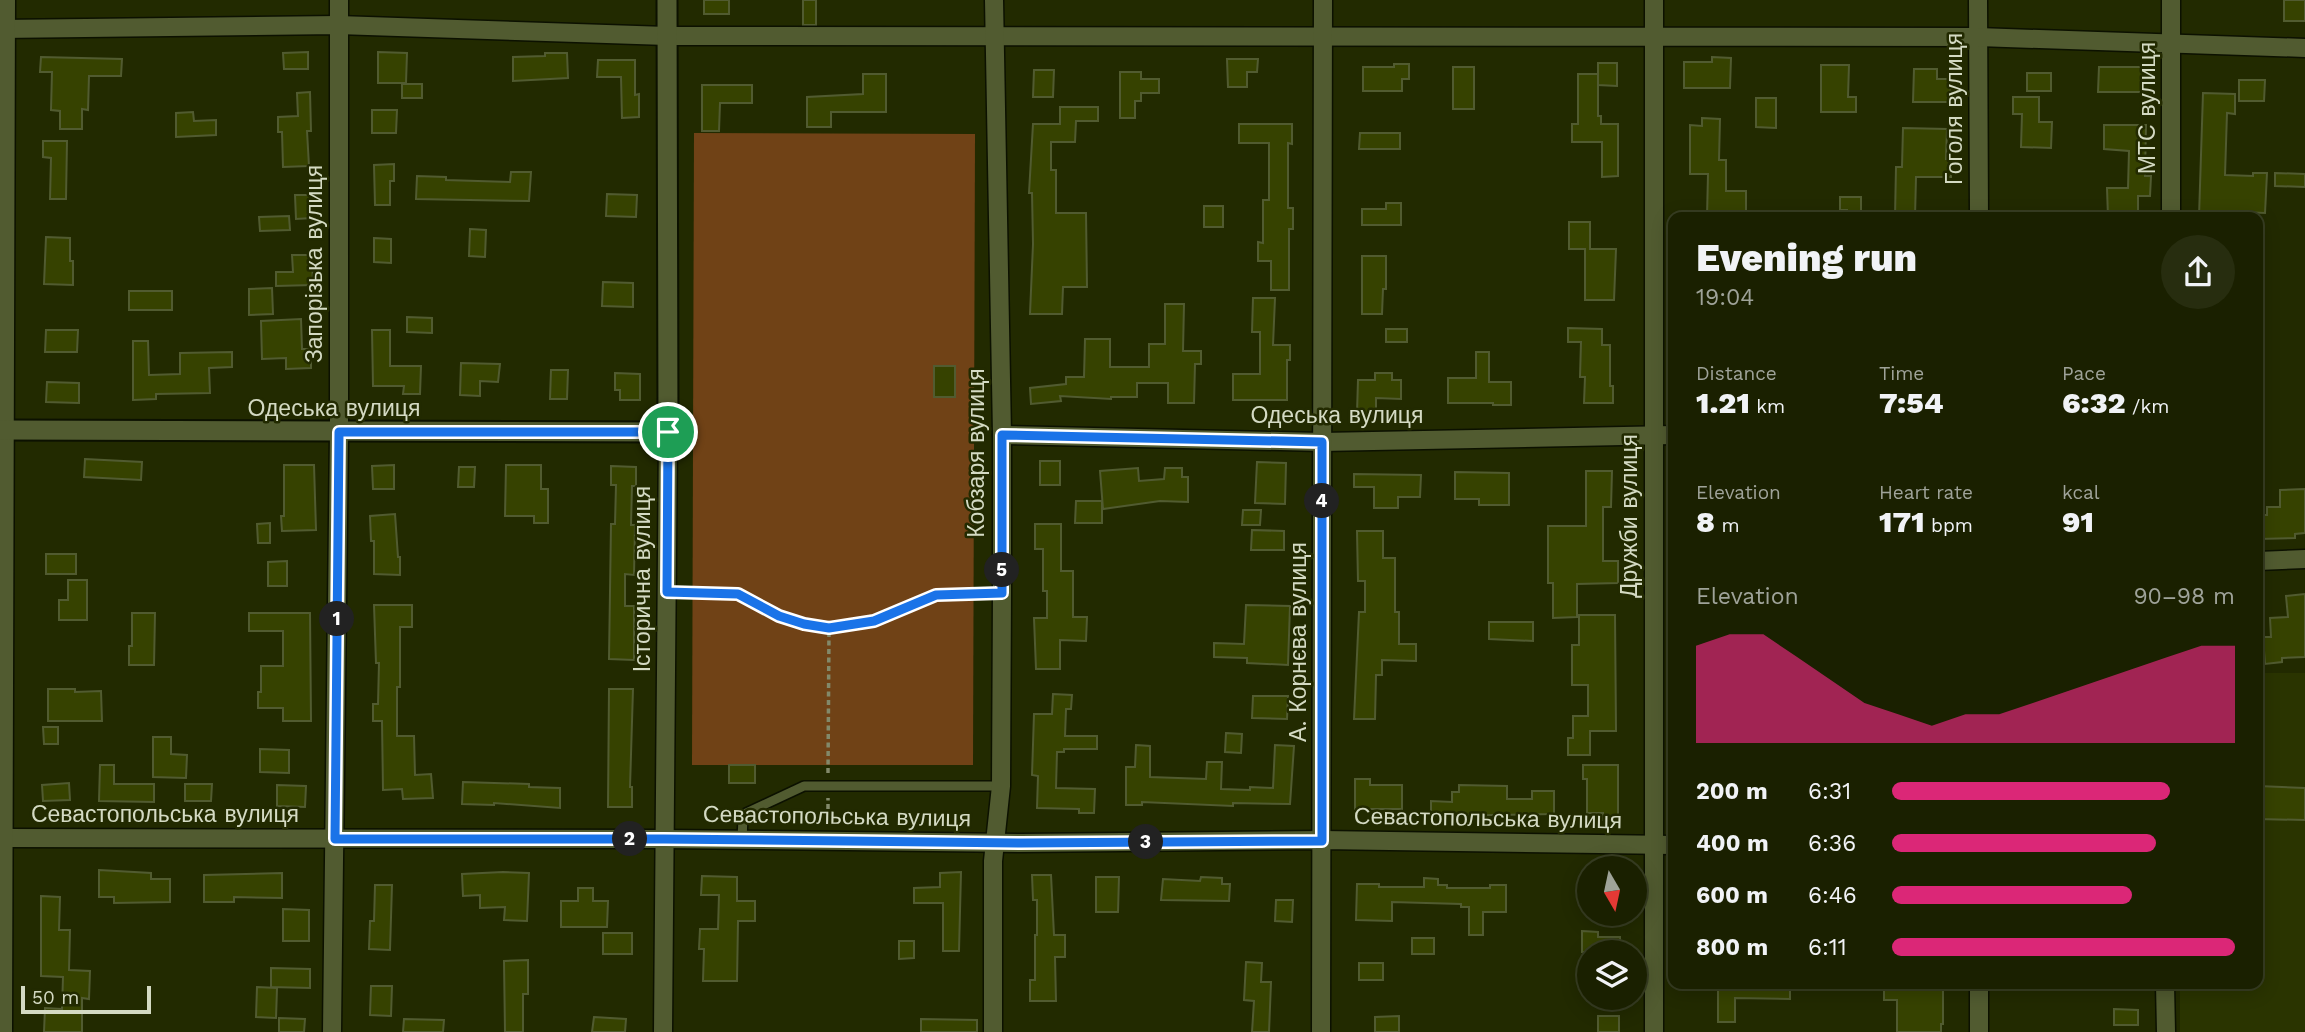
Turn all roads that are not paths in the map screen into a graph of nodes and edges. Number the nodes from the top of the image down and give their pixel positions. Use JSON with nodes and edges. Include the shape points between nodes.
{"nodes":[{"id":1,"x":6,"y":0,"type":"edge"},
{"id":2,"x":339,"y":0,"type":"edge"},
{"id":3,"x":667,"y":0,"type":"edge"},
{"id":4,"x":994,"y":0,"type":"edge"},
{"id":5,"x":1323,"y":0,"type":"edge"},
{"id":6,"x":1654,"y":0,"type":"edge"},
{"id":7,"x":1978,"y":0,"type":"edge"},
{"id":8,"x":2171,"y":0,"type":"edge"},
{"id":9,"x":338,"y":25,"type":"junction"},
{"id":10,"x":3,"y":29,"type":"edge"},
{"id":11,"x":1322,"y":35,"type":"junction"},
{"id":12,"x":667,"y":36,"type":"junction"},
{"id":13,"x":994,"y":36,"type":"junction"},
{"id":14,"x":1654,"y":37,"type":"junction"},
{"id":15,"x":1978,"y":37,"type":"junction"},
{"id":16,"x":2171,"y":44,"type":"junction"},
{"id":17,"x":2305,"y":48,"type":"edge"},
{"id":18,"x":1979,"y":212,"type":"edge"},
{"id":19,"x":2171,"y":212,"type":"edge"},
{"id":20,"x":3,"y":430,"type":"edge"},
{"id":21,"x":339,"y":432,"type":"junction"},
{"id":22,"x":668,"y":432,"type":"junction"},
{"id":23,"x":1654,"y":434,"type":"junction"},
{"id":24,"x":1002,"y":435,"type":"junction"},
{"id":25,"x":1668,"y":435,"type":"edge"},
{"id":26,"x":1322,"y":442,"type":"junction"},
{"id":27,"x":2305,"y":559,"type":"edge"},
{"id":28,"x":2263,"y":561,"type":"edge"},
{"id":29,"x":1001,"y":786,"type":"junction"},
{"id":30,"x":2,"y":838,"type":"edge"},
{"id":31,"x":335,"y":839,"type":"junction"},
{"id":32,"x":664,"y":839,"type":"junction"},
{"id":33,"x":742,"y":840,"type":"junction"},
{"id":34,"x":1322,"y":841,"type":"junction"},
{"id":35,"x":994,"y":842,"type":"junction"},
{"id":36,"x":1654,"y":845,"type":"junction"},
{"id":37,"x":1668,"y":845,"type":"edge"},
{"id":38,"x":1979,"y":989,"type":"edge"},
{"id":39,"x":2165,"y":989,"type":"edge"},
{"id":40,"x":3,"y":1032,"type":"edge"},
{"id":41,"x":332,"y":1032,"type":"edge"},
{"id":42,"x":663,"y":1032,"type":"edge"},
{"id":43,"x":993,"y":1032,"type":"edge"},
{"id":44,"x":1321,"y":1032,"type":"edge"},
{"id":45,"x":1654,"y":1032,"type":"edge"},
{"id":46,"x":1979,"y":1032,"type":"edge"},
{"id":47,"x":2166,"y":1032,"type":"edge"}],
"edges":[{"from":1,"to":10,"type":"street"},
{"from":2,"to":9,"type":"street","name":"Запорізька вулиця"},
{"from":3,"to":12,"type":"street","name":"Історична вулиця"},
{"from":4,"to":13,"type":"street","name":"Кобзаря вулиця"},
{"from":5,"to":11,"type":"street","name":"А. Корнєва вулиця"},
{"from":6,"to":14,"type":"street","name":"Дружби вулиця"},
{"from":7,"to":15,"type":"street","name":"Гоголя вулиця"},
{"from":8,"to":16,"type":"street","name":"МТС вулиця"},
{"from":9,"to":10,"type":"street"},
{"from":9,"to":12,"type":"street"},
{"from":9,"to":21,"type":"street","name":"Запорізька вулиця"},
{"from":10,"to":20,"type":"street"},
{"from":11,"to":13,"type":"street"},
{"from":11,"to":14,"type":"street"},
{"from":11,"to":26,"type":"street","name":"А. Корнєва вулиця"},
{"from":12,"to":13,"type":"street"},
{"from":12,"to":22,"type":"street","name":"Історична вулиця"},
{"from":13,"to":24,"type":"street","name":"Кобзаря вулиця"},
{"from":14,"to":15,"type":"street"},
{"from":14,"to":23,"type":"street","name":"Дружби вулиця"},
{"from":15,"to":16,"type":"street"},
{"from":15,"to":18,"type":"street","name":"Гоголя вулиця"},
{"from":16,"to":17,"type":"street"},
{"from":16,"to":19,"type":"street","name":"МТС вулиця"},
{"from":20,"to":21,"type":"street","name":"Одеська вулиця"},
{"from":20,"to":30,"type":"street"},
{"from":21,"to":22,"type":"street","name":"Одеська вулиця"},
{"from":21,"to":31,"type":"street","name":"Запорізька вулиця"},
{"from":22,"to":32,"type":"street","name":"Історична вулиця"},
{"from":23,"to":25,"type":"street","name":"Одеська вулиця"},
{"from":23,"to":26,"type":"street","name":"Одеська вулиця"},
{"from":23,"to":36,"type":"street","name":"Дружби вулиця"},
{"from":24,"to":26,"type":"street","name":"Одеська вулиця"},
{"from":24,"to":29,"type":"street","name":"Кобзаря вулиця"},
{"from":26,"to":34,"type":"street","name":"А. Корнєва вулиця"},
{"from":27,"to":28,"type":"street"},
{"from":29,"to":33,"type":"lane","via":[[797,787],[748,812],[743,817]]},
{"from":29,"to":35,"type":"street","name":"Кобзаря вулиця"},
{"from":30,"to":31,"type":"street","name":"Севастопольська вулиця"},
{"from":30,"to":40,"type":"street"},
{"from":31,"to":32,"type":"street","name":"Севастопольська вулиця"},
{"from":31,"to":41,"type":"street","name":"Запорізька вулиця"},
{"from":32,"to":33,"type":"street","name":"Севастопольська вулиця"},
{"from":32,"to":42,"type":"street","name":"Історична вулиця"},
{"from":33,"to":35,"type":"street","name":"Севастопольська вулиця"},
{"from":34,"to":35,"type":"street","name":"Севастопольська вулиця"},
{"from":34,"to":36,"type":"street","name":"Севастопольська вулиця"},
{"from":34,"to":44,"type":"street","name":"А. Корнєва вулиця"},
{"from":35,"to":43,"type":"street","name":"Кобзаря вулиця"},
{"from":36,"to":37,"type":"street","name":"Севастопольська вулиця"},
{"from":36,"to":45,"type":"street","name":"Дружби вулиця"},
{"from":38,"to":46,"type":"street"},
{"from":39,"to":47,"type":"street"}]}
